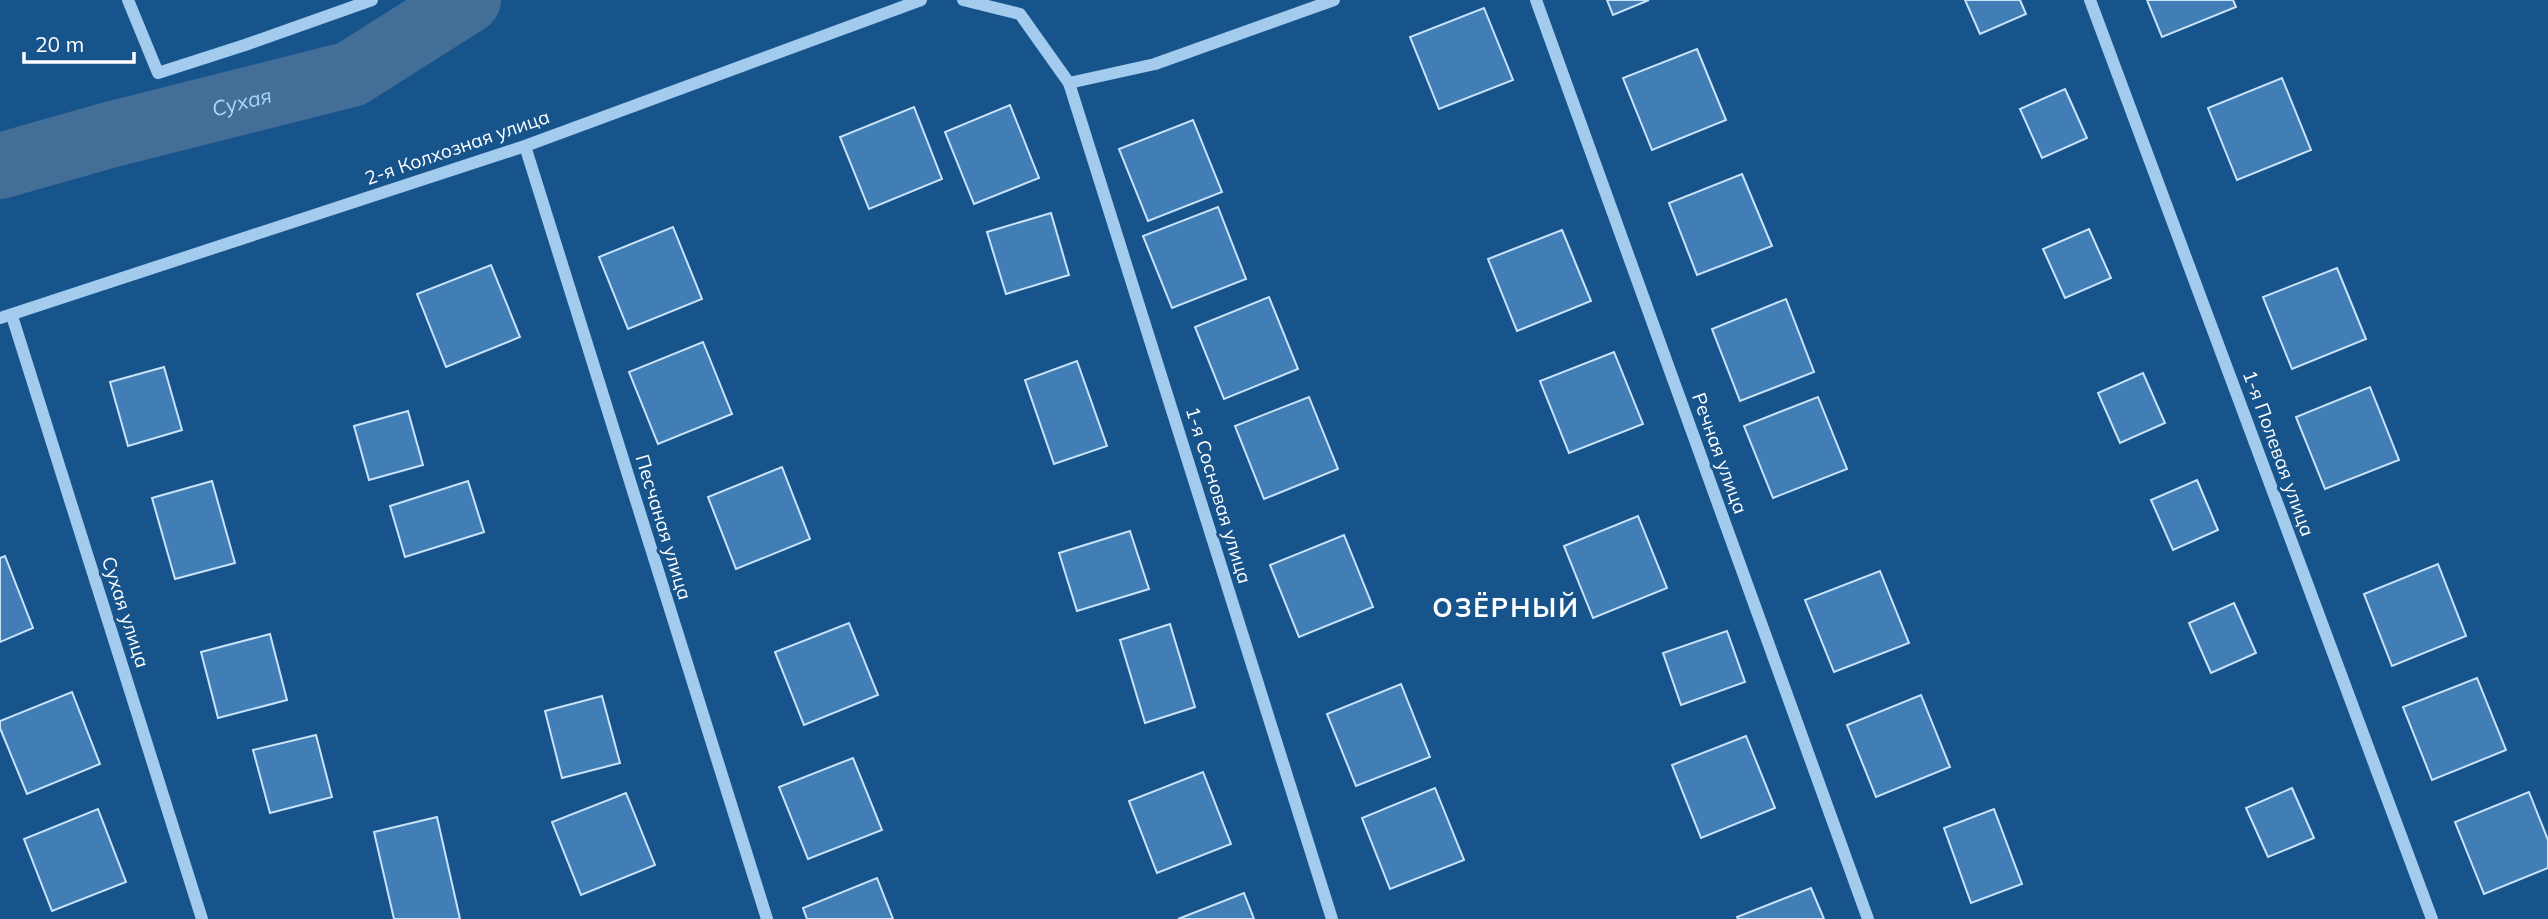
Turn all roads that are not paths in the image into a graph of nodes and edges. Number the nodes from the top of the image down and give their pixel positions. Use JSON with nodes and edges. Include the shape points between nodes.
{"nodes":[{"id":1,"x":128,"y":0,"type":"edge"},
{"id":2,"x":372,"y":0,"type":"edge"},
{"id":3,"x":921,"y":0,"type":"edge"},
{"id":4,"x":964,"y":0,"type":"edge"},
{"id":5,"x":1334,"y":0,"type":"edge"},
{"id":6,"x":1535,"y":0,"type":"edge"},
{"id":7,"x":2090,"y":0,"type":"edge"},
{"id":8,"x":1069,"y":83,"type":"junction"},
{"id":9,"x":525,"y":146,"type":"junction"},
{"id":10,"x":6,"y":317,"type":"edge"},
{"id":11,"x":202,"y":919,"type":"edge"},
{"id":12,"x":767,"y":919,"type":"edge"},
{"id":13,"x":1332,"y":919,"type":"edge"},
{"id":14,"x":1868,"y":919,"type":"edge"},
{"id":15,"x":2432,"y":919,"type":"edge"}],
"edges":[{"from":1,"to":2,"type":"street","via":[[158,73]]},
{"from":3,"to":9,"type":"street","name":"2-я Колхозная улица"},
{"from":4,"to":8,"type":"street","via":[[1020,14]]},
{"from":5,"to":8,"type":"street","via":[[1155,64]]},
{"from":6,"to":14,"type":"street","name":"Речная улица"},
{"from":7,"to":15,"type":"street","name":"1-я Полевая улица"},
{"from":8,"to":13,"type":"street","name":"1-я Сосновая улица"},
{"from":9,"to":10,"type":"street","name":"2-я Колхозная улица"},
{"from":9,"to":12,"type":"street","name":"Песчаная улица"},
{"from":10,"to":11,"type":"street","name":"Сухая улица"}]}
